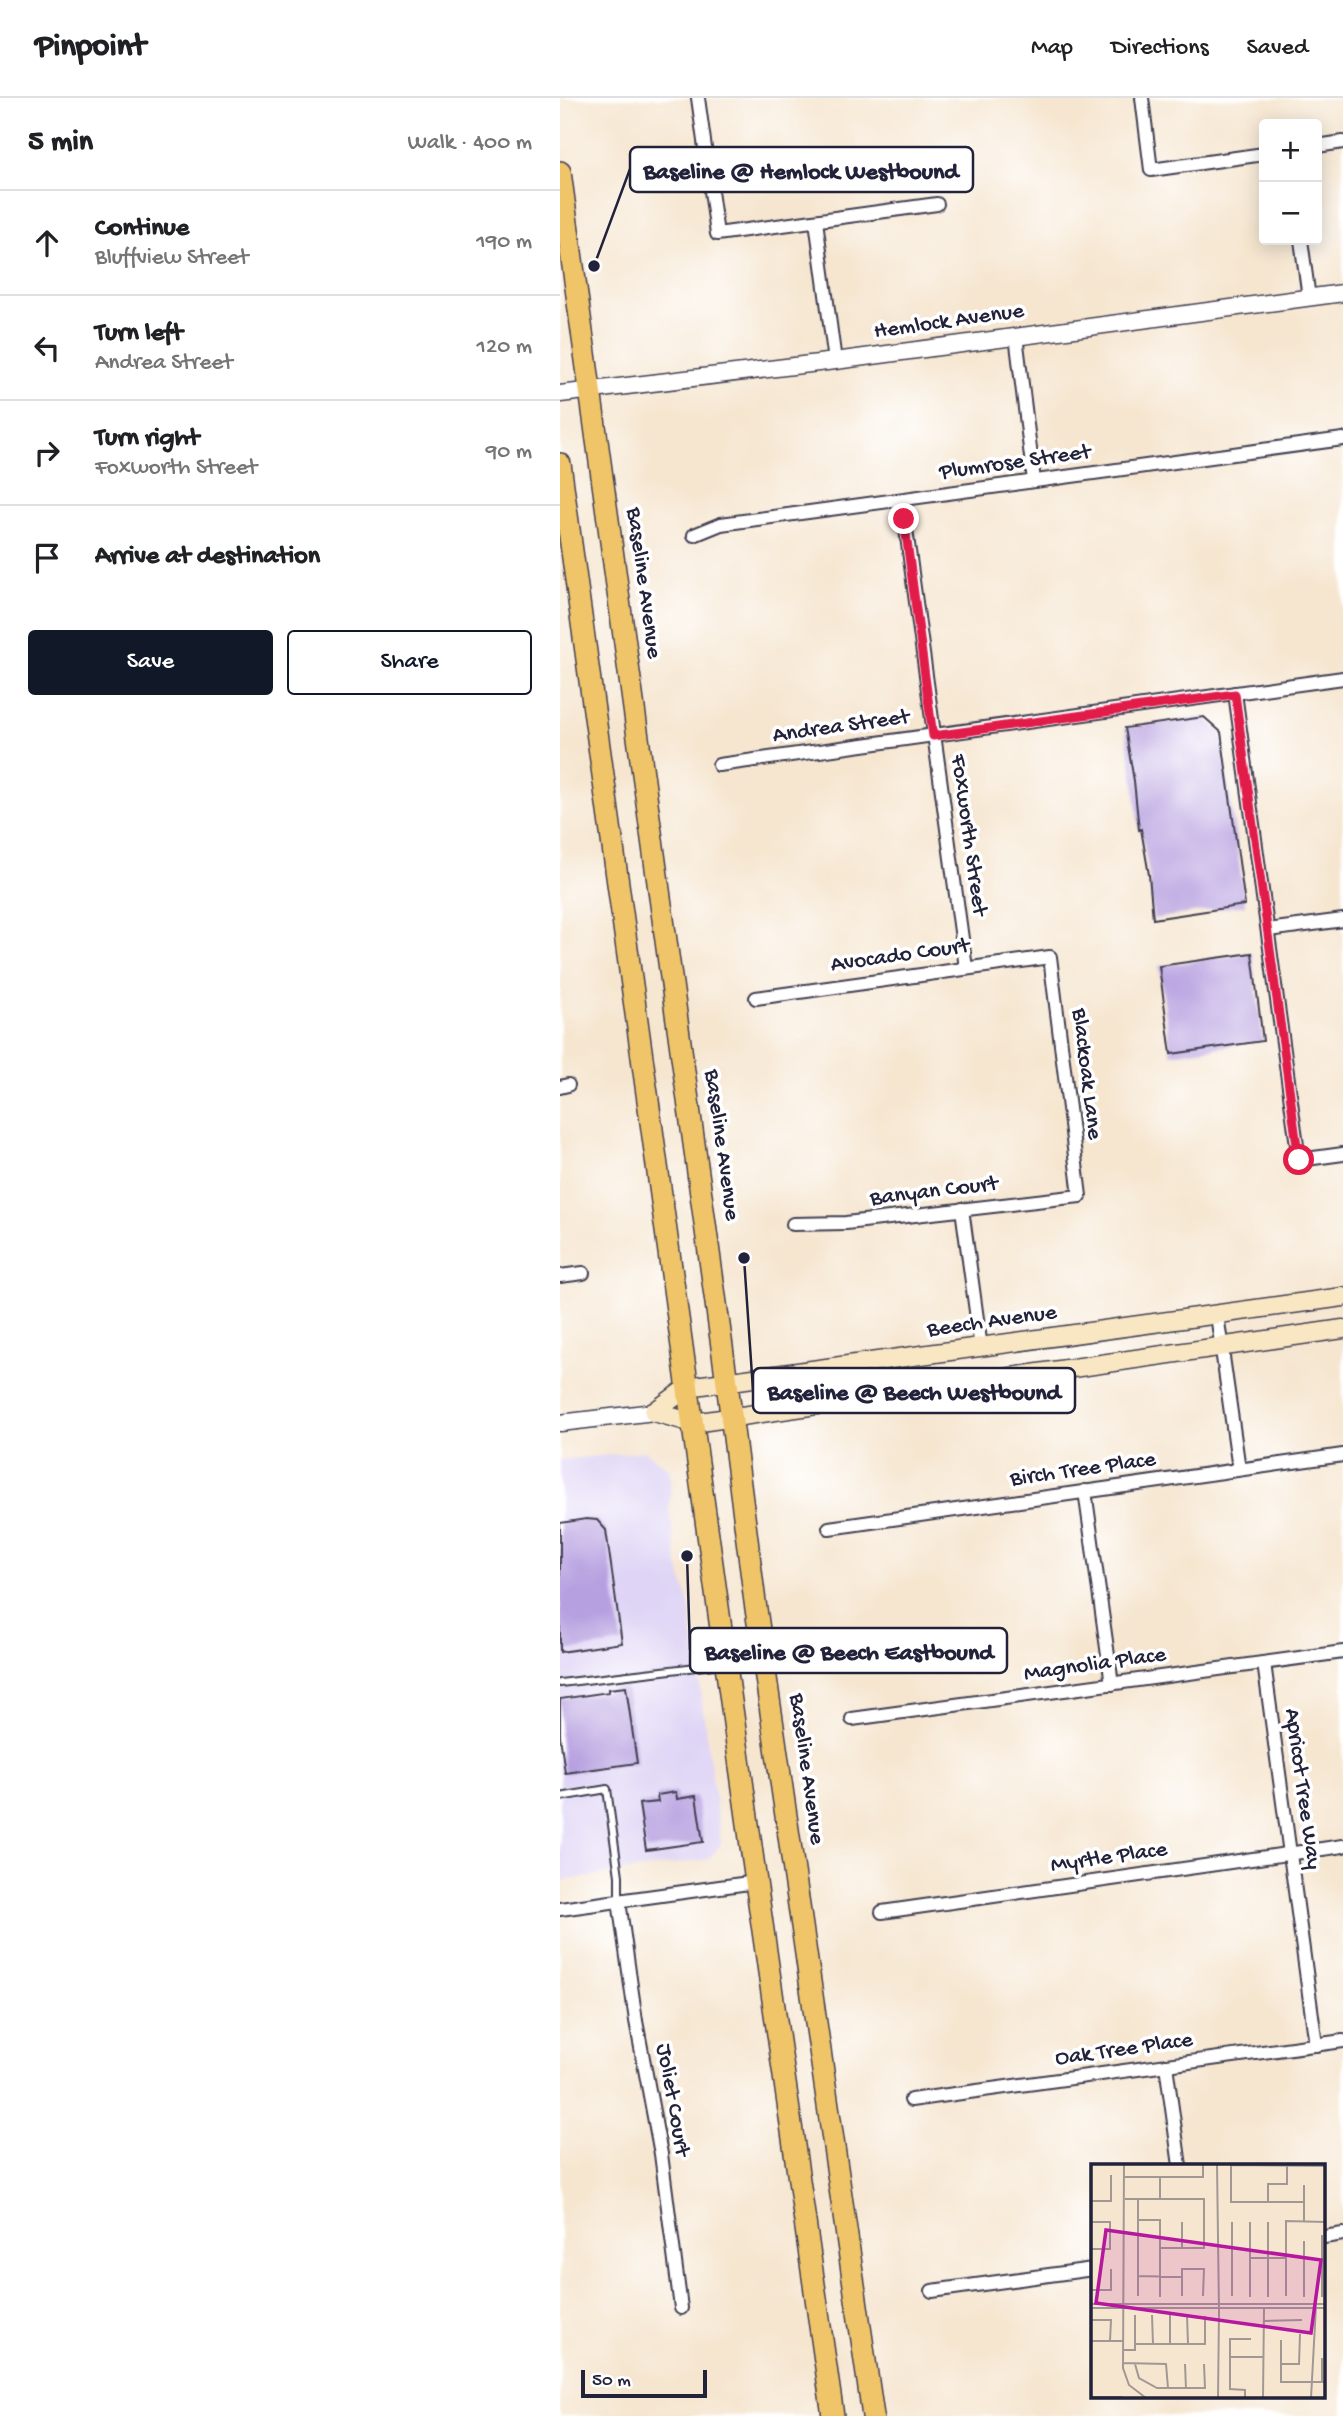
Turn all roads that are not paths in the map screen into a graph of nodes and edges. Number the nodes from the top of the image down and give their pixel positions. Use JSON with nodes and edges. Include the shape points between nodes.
{"nodes":[{"id":1,"x":698,"y":98,"type":"edge"},
{"id":2,"x":1142,"y":98,"type":"edge"},
{"id":3,"x":1343,"y":142,"type":"edge"},
{"id":4,"x":1322,"y":145,"type":"edge"},
{"id":5,"x":1259,"y":155,"type":"edge"},
{"id":6,"x":560,"y":172,"type":"edge"},
{"id":7,"x":937,"y":204,"type":"dead end"},
{"id":8,"x":816,"y":221,"type":"junction"},
{"id":9,"x":1302,"y":245,"type":"edge"},
{"id":10,"x":1343,"y":293,"type":"edge"},
{"id":11,"x":1308,"y":298,"type":"junction"},
{"id":12,"x":1016,"y":336,"type":"junction"},
{"id":13,"x":835,"y":360,"type":"junction"},
{"id":14,"x":590,"y":390,"type":"junction"},
{"id":15,"x":560,"y":394,"type":"edge"},
{"id":16,"x":1343,"y":439,"type":"edge"},
{"id":17,"x":560,"y":464,"type":"edge"},
{"id":18,"x":1034,"y":481,"type":"junction"},
{"id":19,"x":902,"y":500,"type":"junction"},
{"id":20,"x":694,"y":535,"type":"dead end"},
{"id":21,"x":1343,"y":678,"type":"edge"},
{"id":22,"x":1235,"y":694,"type":"junction"},
{"id":23,"x":933,"y":736,"type":"junction"},
{"id":24,"x":719,"y":765,"type":"dead end"},
{"id":25,"x":1343,"y":920,"type":"edge"},
{"id":26,"x":1268,"y":930,"type":"junction"},
{"id":27,"x":1050,"y":957,"type":"joint"},
{"id":28,"x":966,"y":968,"type":"junction"},
{"id":29,"x":756,"y":998,"type":"dead end"},
{"id":30,"x":1343,"y":1154,"type":"edge"},
{"id":31,"x":1080,"y":1196,"type":"joint"},
{"id":32,"x":962,"y":1209,"type":"junction"},
{"id":33,"x":793,"y":1224,"type":"dead end"},
{"id":34,"x":583,"y":1273,"type":"dead end"},
{"id":35,"x":560,"y":1276,"type":"edge"},
{"id":36,"x":1343,"y":1297,"type":"edge"},
{"id":37,"x":1217,"y":1315,"type":"junction"},
{"id":38,"x":1343,"y":1329,"type":"edge"},
{"id":39,"x":1222,"y":1346,"type":"junction"},
{"id":40,"x":981,"y":1348,"type":"junction"},
{"id":41,"x":727,"y":1383,"type":"junction"},
{"id":42,"x":688,"y":1388,"type":"junction"},
{"id":43,"x":654,"y":1412,"type":"junction"},
{"id":44,"x":731,"y":1416,"type":"junction"},
{"id":45,"x":560,"y":1423,"type":"edge"},
{"id":46,"x":693,"y":1423,"type":"junction"},
{"id":47,"x":1343,"y":1455,"type":"edge"},
{"id":48,"x":1239,"y":1469,"type":"junction"},
{"id":49,"x":1085,"y":1491,"type":"junction"},
{"id":50,"x":829,"y":1528,"type":"dead end"},
{"id":51,"x":1343,"y":1652,"type":"edge"},
{"id":52,"x":1264,"y":1663,"type":"junction"},
{"id":53,"x":727,"y":1664,"type":"junction"},
{"id":54,"x":560,"y":1683,"type":"edge"},
{"id":55,"x":1112,"y":1684,"type":"junction"},
{"id":56,"x":852,"y":1719,"type":"dead end"},
{"id":57,"x":560,"y":1797,"type":"edge"},
{"id":58,"x":1343,"y":1846,"type":"edge"},
{"id":59,"x":1289,"y":1853,"type":"junction"},
{"id":60,"x":756,"y":1882,"type":"junction"},
{"id":61,"x":619,"y":1901,"type":"junction"},
{"id":62,"x":560,"y":1909,"type":"edge"},
{"id":63,"x":882,"y":1912,"type":"dead end"},
{"id":64,"x":1343,"y":2041,"type":"edge"},
{"id":65,"x":1316,"y":2045,"type":"junction"},
{"id":66,"x":1166,"y":2065,"type":"junction"},
{"id":67,"x":911,"y":2100,"type":"dead end"},
{"id":68,"x":1180,"y":2164,"type":"edge"},
{"id":69,"x":1091,"y":2269,"type":"edge"},
{"id":70,"x":932,"y":2291,"type":"dead end"},
{"id":71,"x":681,"y":2308,"type":"dead end"},
{"id":72,"x":833,"y":2416,"type":"edge"},
{"id":73,"x":873,"y":2416,"type":"edge"}],
"edges":[{"from":1,"to":8,"type":"street","via":[[717,234]]},
{"from":2,"to":5,"type":"street","via":[[1151,170]]},
{"from":3,"to":4,"type":"street"},
{"from":6,"to":14,"type":"main road","name":"Baseline Avenue"},
{"from":7,"to":8,"type":"street"},
{"from":8,"to":13,"type":"street"},
{"from":9,"to":11,"type":"street"},
{"from":10,"to":11,"type":"street","name":"Hemlock Avenue"},
{"from":11,"to":12,"type":"street","name":"Hemlock Avenue"},
{"from":12,"to":13,"type":"street","name":"Hemlock Avenue"},
{"from":12,"to":18,"type":"street"},
{"from":13,"to":14,"type":"street","name":"Hemlock Avenue"},
{"from":14,"to":15,"type":"street","name":"Hemlock Avenue"},
{"from":14,"to":41,"type":"main road","name":"Baseline Avenue"},
{"from":16,"to":18,"type":"street","name":"Plumrose Street"},
{"from":17,"to":42,"type":"main road"},
{"from":18,"to":19,"type":"street","name":"Plumrose Street"},
{"from":19,"to":20,"type":"street","name":"Plumrose Street","via":[[721,524]]},
{"from":19,"to":23,"type":"street","name":"Foxworth Street"},
{"from":21,"to":22,"type":"street","name":"Andrea Street"},
{"from":22,"to":23,"type":"street","name":"Andrea Street"},
{"from":22,"to":26,"type":"street"},
{"from":23,"to":24,"type":"street","name":"Andrea Street"},
{"from":23,"to":28,"type":"street","name":"Foxworth Street"},
{"from":25,"to":26,"type":"street"},
{"from":26,"to":30,"type":"street","via":[[1299,1160]]},
{"from":27,"to":28,"type":"street","name":"Avocado Court"},
{"from":27,"to":31,"type":"street","name":"Blackoak Lane"},
{"from":28,"to":29,"type":"street","name":"Avocado Court"},
{"from":31,"to":32,"type":"street","name":"Banyan Court"},
{"from":32,"to":33,"type":"street","name":"Banyan Court","via":[[846,1223]]},
{"from":32,"to":40,"type":"street"},
{"from":34,"to":35,"type":"street"},
{"from":36,"to":37,"type":"main road","name":"Beech Avenue"},
{"from":37,"to":39,"type":"street"},
{"from":37,"to":40,"type":"main road","name":"Beech Avenue"},
{"from":38,"to":39,"type":"main road","name":"Beech Avenue"},
{"from":39,"to":44,"type":"main road","name":"Beech Avenue"},
{"from":39,"to":48,"type":"street"},
{"from":40,"to":41,"type":"main road","name":"Beech Avenue"},
{"from":41,"to":42,"type":"main road","name":"Beech Avenue"},
{"from":41,"to":44,"type":"main road","name":"Baseline Avenue"},
{"from":42,"to":43,"type":"main road","name":"Beech Avenue"},
{"from":42,"to":46,"type":"main road"},
{"from":43,"to":45,"type":"street","name":"Beech Avenue"},
{"from":43,"to":46,"type":"main road","name":"Beech Avenue"},
{"from":44,"to":46,"type":"main road","name":"Beech Avenue"},
{"from":44,"to":73,"type":"main road","name":"Baseline Avenue"},
{"from":46,"to":53,"type":"main road"},
{"from":47,"to":48,"type":"street","name":"Birch Tree Place"},
{"from":48,"to":49,"type":"street","name":"Birch Tree Place"},
{"from":49,"to":50,"type":"street","name":"Birch Tree Place"},
{"from":49,"to":55,"type":"street"},
{"from":51,"to":52,"type":"street","name":"Magnolia Place"},
{"from":52,"to":55,"type":"street","name":"Magnolia Place"},
{"from":52,"to":59,"type":"street","name":"Apricot Tree Way"},
{"from":53,"to":54,"type":"lane"},
{"from":53,"to":60,"type":"main road"},
{"from":55,"to":56,"type":"street","name":"Magnolia Place"},
{"from":57,"to":61,"type":"lane","via":[[607,1789]]},
{"from":58,"to":59,"type":"street","name":"Myrtle Place"},
{"from":59,"to":63,"type":"street","name":"Myrtle Place"},
{"from":59,"to":65,"type":"street","name":"Apricot Tree Way"},
{"from":60,"to":61,"type":"street"},
{"from":60,"to":72,"type":"main road"},
{"from":61,"to":62,"type":"street"},
{"from":61,"to":71,"type":"street","name":"Joliet Court"},
{"from":64,"to":65,"type":"street","name":"Oak Tree Place"},
{"from":65,"to":66,"type":"street","name":"Oak Tree Place"},
{"from":66,"to":67,"type":"street","name":"Oak Tree Place"},
{"from":66,"to":68,"type":"street"},
{"from":69,"to":70,"type":"street"}]}
